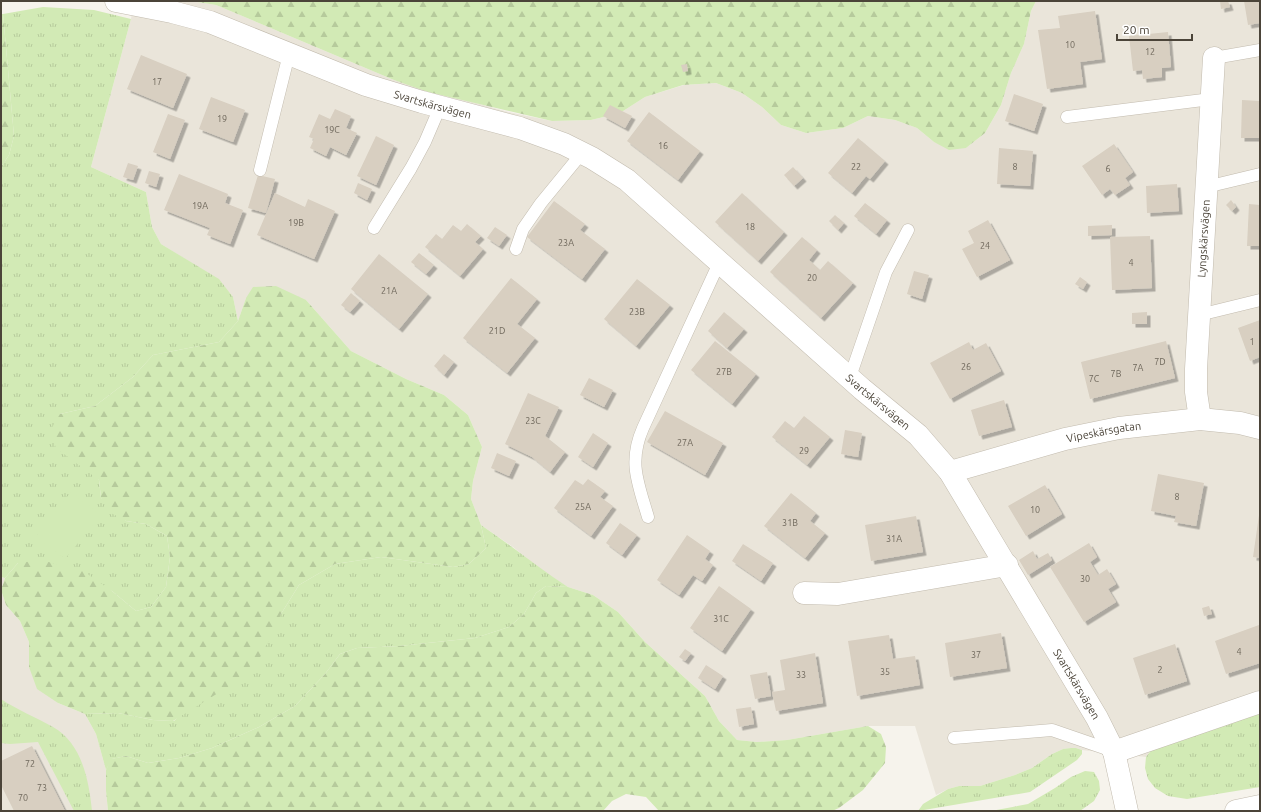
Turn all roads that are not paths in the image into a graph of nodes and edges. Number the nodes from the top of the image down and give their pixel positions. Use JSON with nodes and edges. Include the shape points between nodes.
{"nodes":[{"id":1,"x":116,"y":1,"type":"edge"},
{"id":2,"x":1260,"y":50,"type":"edge"},
{"id":3,"x":290,"y":54,"type":"junction"},
{"id":4,"x":1214,"y":58,"type":"joint"},
{"id":5,"x":1211,"y":99,"type":"junction"},
{"id":6,"x":440,"y":107,"type":"junction"},
{"id":7,"x":1067,"y":117,"type":"dead end"},
{"id":8,"x":582,"y":153,"type":"junction"},
{"id":9,"x":260,"y":170,"type":"dead end"},
{"id":10,"x":1260,"y":174,"type":"edge"},
{"id":11,"x":1206,"y":186,"type":"junction"},
{"id":12,"x":374,"y":228,"type":"dead end"},
{"id":13,"x":908,"y":230,"type":"dead end"},
{"id":14,"x":516,"y":249,"type":"dead end"},
{"id":15,"x":719,"y":263,"type":"junction"},
{"id":16,"x":1260,"y":300,"type":"edge"},
{"id":17,"x":1199,"y":314,"type":"junction"},
{"id":18,"x":850,"y":377,"type":"junction"},
{"id":19,"x":1200,"y":419,"type":"junction"},
{"id":20,"x":1260,"y":428,"type":"edge"},
{"id":21,"x":950,"y":472,"type":"junction"},
{"id":22,"x":648,"y":517,"type":"dead end"},
{"id":23,"x":1007,"y":565,"type":"junction"},
{"id":24,"x":804,"y":593,"type":"dead end"},
{"id":25,"x":1260,"y":702,"type":"edge"},
{"id":26,"x":954,"y":738,"type":"dead end"},
{"id":27,"x":1114,"y":752,"type":"junction"},
{"id":28,"x":1260,"y":806,"type":"edge"},
{"id":29,"x":1127,"y":811,"type":"edge"},
{"id":30,"x":1236,"y":811,"type":"edge"}],
"edges":[{"from":1,"to":3,"type":"street","name":"Svartskärsvägen","via":[[210,22]]},
{"from":2,"to":4,"type":"lane"},
{"from":3,"to":6,"type":"street","name":"Svartskärsvägen","via":[[366,85]]},
{"from":3,"to":9,"type":"lane"},
{"from":4,"to":5,"type":"street","name":"Lyngskärsvägen"},
{"from":5,"to":7,"type":"lane"},
{"from":5,"to":11,"type":"street","name":"Lyngskärsvägen"},
{"from":6,"to":8,"type":"street","name":"Svartskärsvägen","via":[[520,128]]},
{"from":6,"to":12,"type":"lane","via":[[411,168]]},
{"from":8,"to":14,"type":"lane","via":[[523,229]]},
{"from":8,"to":15,"type":"street","name":"Svartskärsvägen","via":[[627,180]]},
{"from":10,"to":11,"type":"lane"},
{"from":11,"to":17,"type":"street","name":"Lyngskärsvägen"},
{"from":13,"to":18,"type":"lane","via":[[886,272]]},
{"from":15,"to":18,"type":"street","name":"Svartskärsvägen"},
{"from":15,"to":22,"type":"lane","via":[[635,450],[634,464]]},
{"from":16,"to":17,"type":"lane"},
{"from":17,"to":19,"type":"street","name":"Lyngskärsvägen","via":[[1196,392]]},
{"from":18,"to":21,"type":"street","name":"Svartskärsvägen","via":[[918,435]]},
{"from":19,"to":20,"type":"street","name":"Vipeskärsgatan"},
{"from":19,"to":21,"type":"street","name":"Vipeskärsgatan","via":[[1119,428],[1065,439]]},
{"from":21,"to":23,"type":"street","name":"Svartskärsvägen"},
{"from":23,"to":24,"type":"street","via":[[838,594]]},
{"from":23,"to":27,"type":"street","name":"Svartskärsvägen","via":[[1097,718]]},
{"from":25,"to":27,"type":"street"},
{"from":26,"to":27,"type":"lane","via":[[1052,730]]},
{"from":27,"to":29,"type":"street","name":"Svartskärsvägen"},
{"from":28,"to":30,"type":"street"}]}
